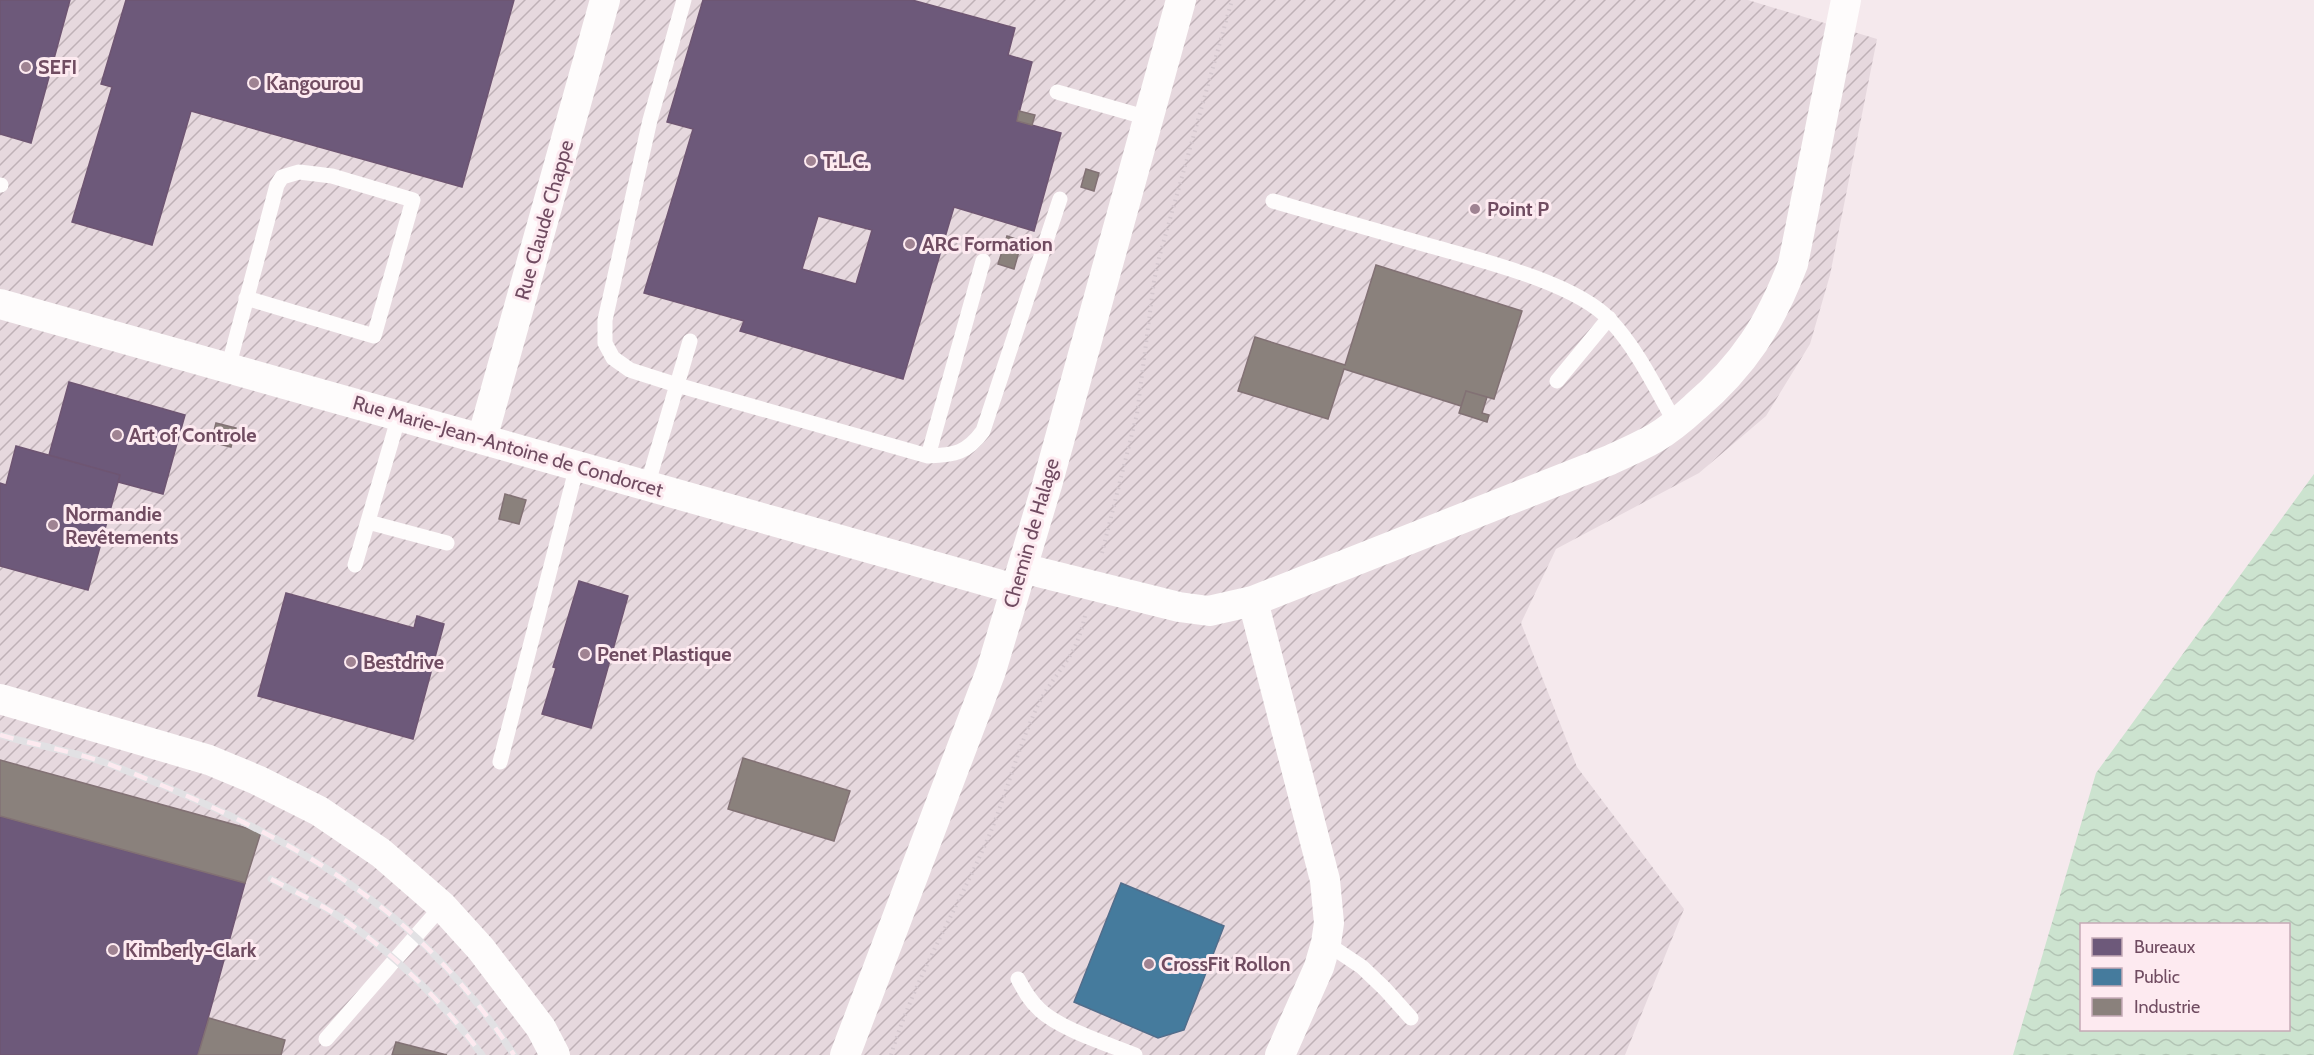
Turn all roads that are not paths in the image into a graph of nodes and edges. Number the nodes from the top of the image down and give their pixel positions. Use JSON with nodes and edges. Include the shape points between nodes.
{"nodes":[{"id":1,"x":605,"y":0,"type":"edge"},
{"id":2,"x":684,"y":0,"type":"edge"},
{"id":3,"x":1182,"y":0,"type":"edge"},
{"id":4,"x":1846,"y":0,"type":"edge"},
{"id":5,"x":1057,"y":92,"type":"dead end"},
{"id":6,"x":1148,"y":118,"type":"junction"},
{"id":7,"x":1060,"y":199,"type":"dead end"},
{"id":8,"x":1273,"y":201,"type":"dead end"},
{"id":9,"x":983,"y":261,"type":"dead end"},
{"id":10,"x":246,"y":298,"type":"junction"},
{"id":11,"x":0,"y":304,"type":"edge"},
{"id":12,"x":1609,"y":318,"type":"junction"},
{"id":13,"x":690,"y":341,"type":"dead end"},
{"id":14,"x":228,"y":368,"type":"junction"},
{"id":15,"x":1557,"y":381,"type":"dead end"},
{"id":16,"x":677,"y":385,"type":"junction"},
{"id":17,"x":399,"y":416,"type":"junction"},
{"id":18,"x":1676,"y":424,"type":"junction"},
{"id":19,"x":482,"y":439,"type":"junction"},
{"id":20,"x":928,"y":456,"type":"junction"},
{"id":21,"x":577,"y":466,"type":"junction"},
{"id":22,"x":647,"y":486,"type":"junction"},
{"id":23,"x":368,"y":522,"type":"junction"},
{"id":24,"x":447,"y":543,"type":"dead end"},
{"id":25,"x":355,"y":565,"type":"dead end"},
{"id":26,"x":1019,"y":578,"type":"junction"},
{"id":27,"x":1253,"y":601,"type":"junction"},
{"id":28,"x":0,"y":699,"type":"edge"},
{"id":29,"x":500,"y":762,"type":"dead end"},
{"id":30,"x":442,"y":906,"type":"junction"},
{"id":31,"x":1326,"y":943,"type":"junction"},
{"id":32,"x":1018,"y":979,"type":"dead end"},
{"id":33,"x":1410,"y":1018,"type":"dead end"},
{"id":34,"x":326,"y":1039,"type":"dead end"},
{"id":35,"x":555,"y":1055,"type":"edge"},
{"id":36,"x":845,"y":1055,"type":"edge"},
{"id":37,"x":1135,"y":1055,"type":"edge"},
{"id":38,"x":1280,"y":1055,"type":"edge"}],
"edges":[{"from":1,"to":19,"type":"street","name":"Rue Claude Chappe"},
{"from":2,"to":16,"type":"lane","via":[[650,120],[605,320],[605,343],[613,358],[630,370]]},
{"from":3,"to":6,"type":"street","name":"Chemin de Halage"},
{"from":4,"to":18,"type":"street","name":"Rue Marie-Jean-Antoine de Condorcet","via":[[1795,254],[1781,295],[1763,330],[1733,372]]},
{"from":5,"to":6,"type":"lane"},
{"from":6,"to":26,"type":"street","name":"Chemin de Halage"},
{"from":7,"to":20,"type":"lane","via":[[983,431],[973,445],[952,455]]},
{"from":8,"to":12,"type":"lane","via":[[1505,267],[1559,288]]},
{"from":9,"to":20,"type":"lane"},
{"from":10,"to":10,"type":"lane","via":[[374,336],[413,200],[332,176],[299,172],[282,177]]},
{"from":10,"to":14,"type":"lane"},
{"from":11,"to":14,"type":"street","name":"Rue Marie-Jean-Antoine de Condorcet"},
{"from":12,"to":15,"type":"lane"},
{"from":12,"to":18,"type":"lane"},
{"from":13,"to":16,"type":"lane"},
{"from":14,"to":17,"type":"street","name":"Rue Marie-Jean-Antoine de Condorcet"},
{"from":16,"to":20,"type":"lane"},
{"from":16,"to":22,"type":"lane"},
{"from":17,"to":19,"type":"street","name":"Rue Marie-Jean-Antoine de Condorcet"},
{"from":17,"to":23,"type":"lane"},
{"from":18,"to":27,"type":"street","name":"Rue Marie-Jean-Antoine de Condorcet","via":[[1610,460]]},
{"from":19,"to":21,"type":"street","name":"Rue Marie-Jean-Antoine de Condorcet"},
{"from":21,"to":22,"type":"street","name":"Rue Marie-Jean-Antoine de Condorcet"},
{"from":21,"to":29,"type":"lane"},
{"from":22,"to":26,"type":"street","name":"Rue Marie-Jean-Antoine de Condorcet"},
{"from":23,"to":24,"type":"lane"},
{"from":23,"to":25,"type":"lane"},
{"from":26,"to":27,"type":"street","name":"Rue Marie-Jean-Antoine de Condorcet","via":[[1093,586],[1209,611]]},
{"from":26,"to":36,"type":"street","name":"Chemin de Halage","via":[[991,671]]},
{"from":27,"to":31,"type":"street","via":[[1325,880],[1329,923]]},
{"from":28,"to":30,"type":"street","via":[[209,760],[257,780],[318,811],[381,853]]},
{"from":30,"to":34,"type":"lane"},
{"from":30,"to":35,"type":"street","via":[[481,949],[541,1028]]},
{"from":31,"to":33,"type":"lane","via":[[1362,967]]},
{"from":31,"to":38,"type":"street"},
{"from":32,"to":37,"type":"lane","via":[[1028,998],[1059,1023]]}]}
